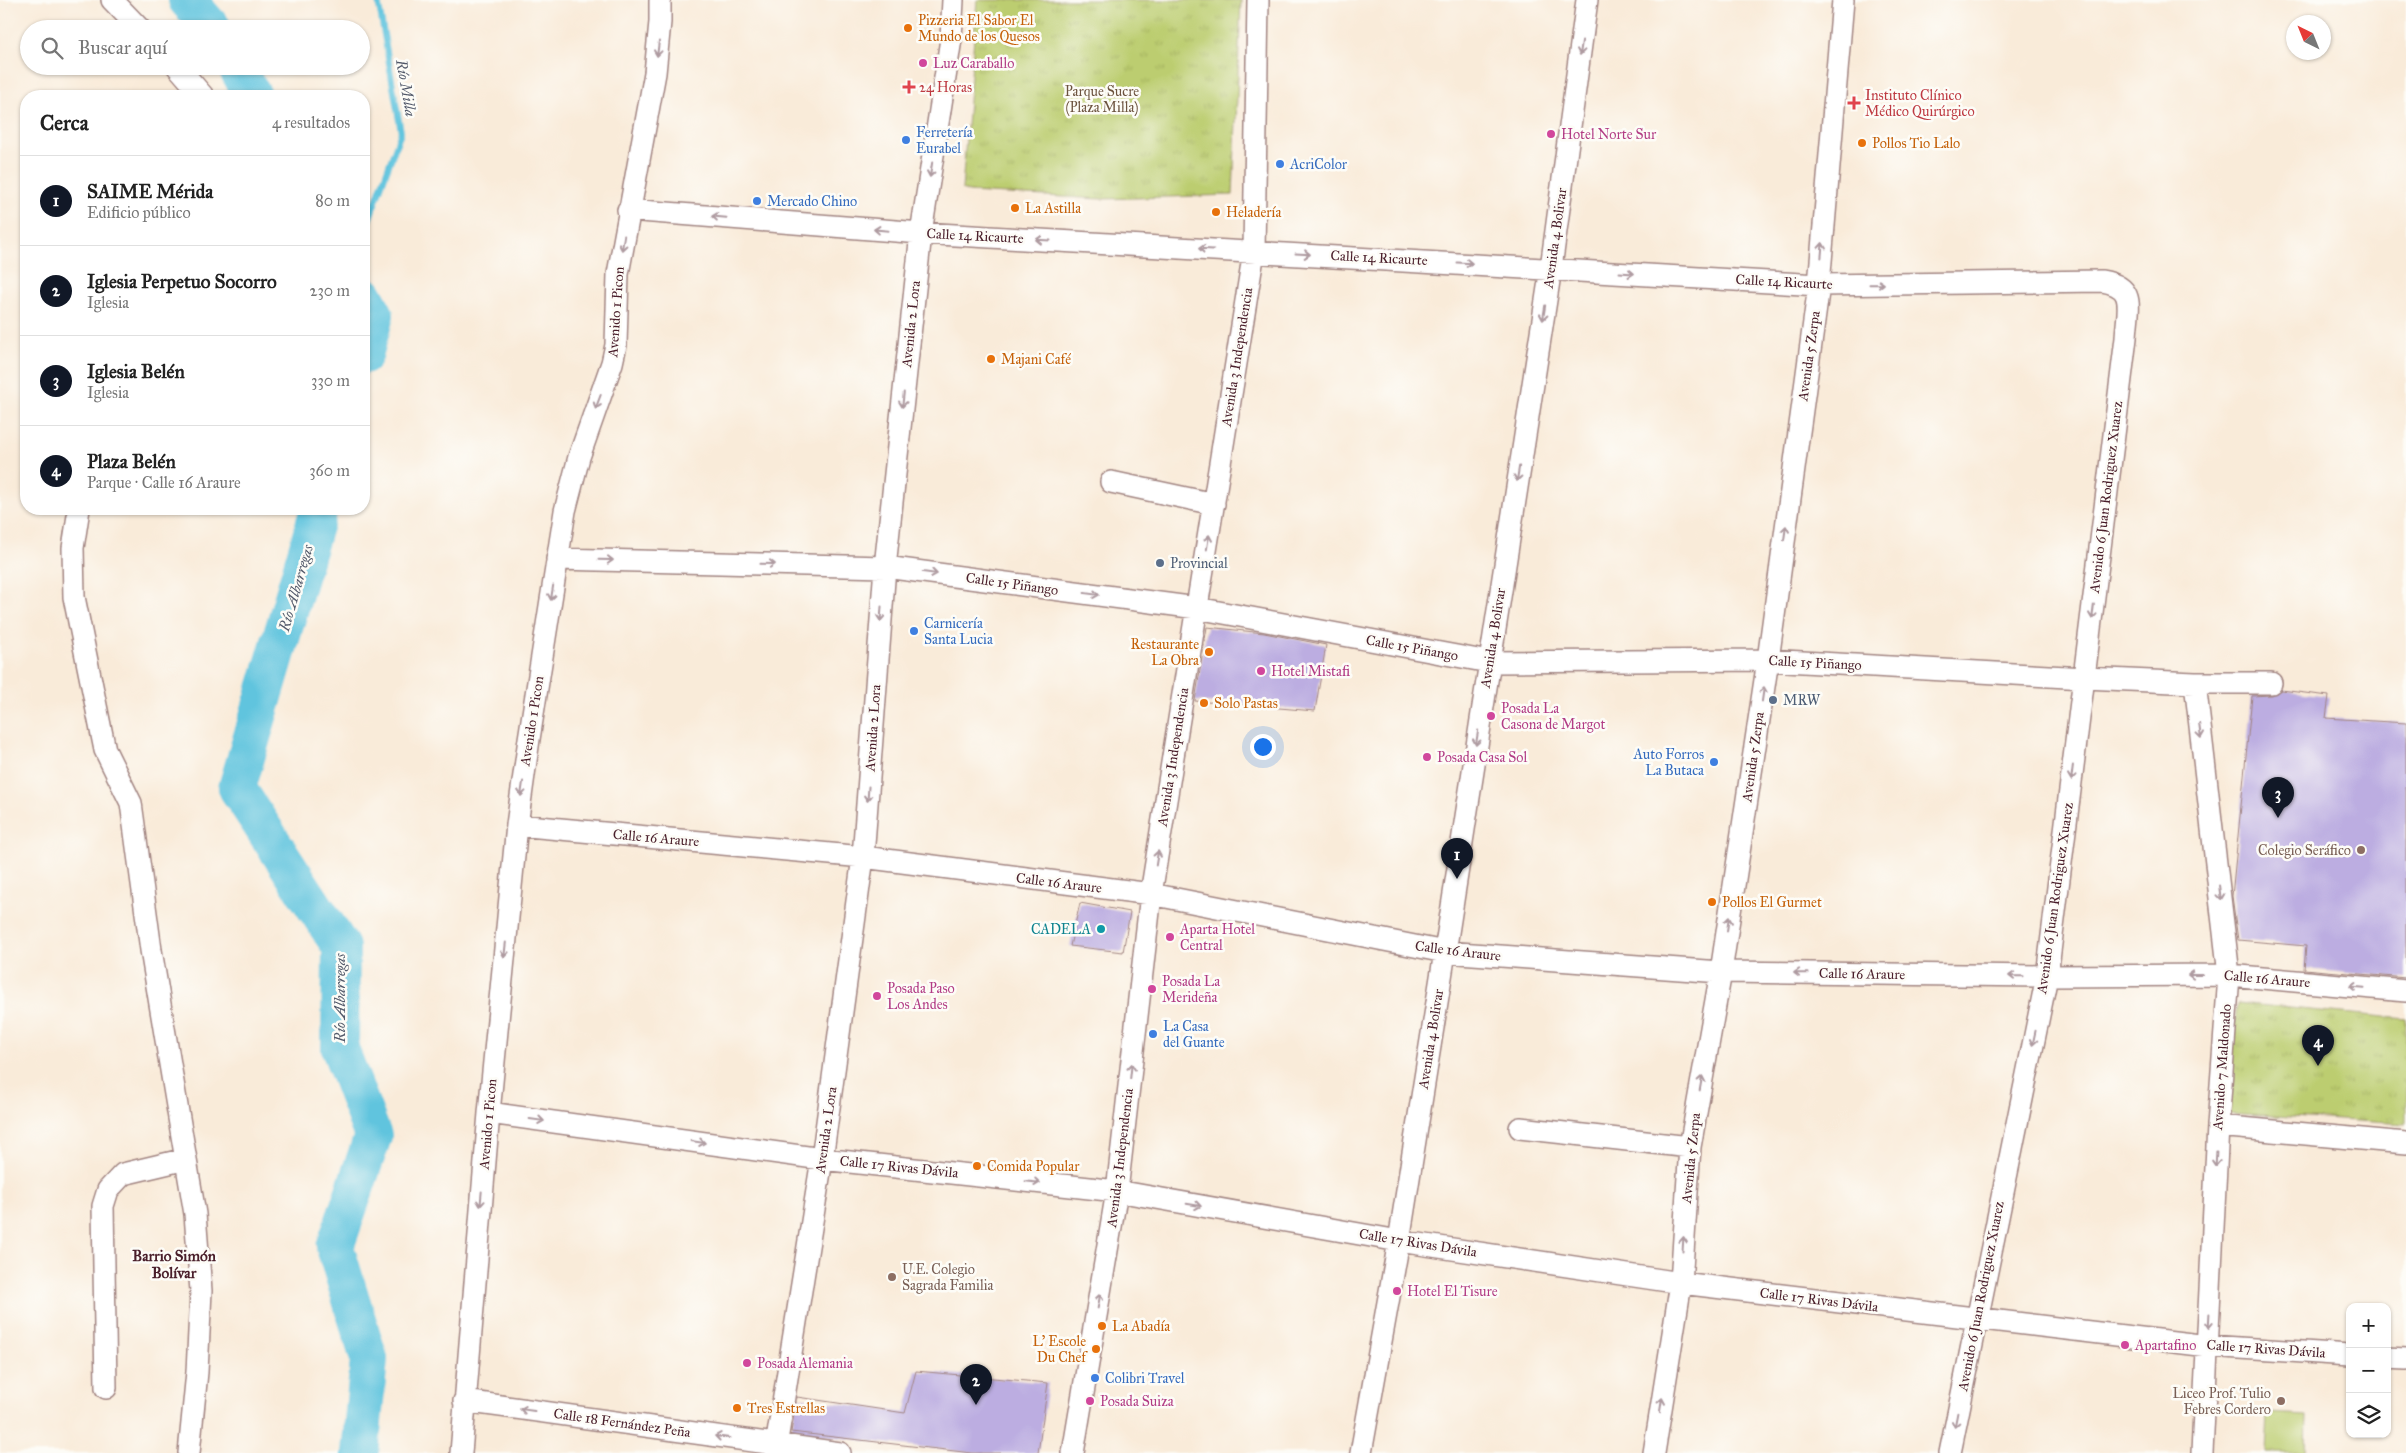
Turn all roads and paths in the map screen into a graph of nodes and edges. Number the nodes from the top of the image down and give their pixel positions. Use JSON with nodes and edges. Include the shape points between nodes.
{"nodes":[{"id":1,"x":112,"y":0,"type":"edge"},
{"id":2,"x":660,"y":0,"type":"edge"},
{"id":3,"x":953,"y":0,"type":"edge"},
{"id":4,"x":1258,"y":0,"type":"edge"},
{"id":5,"x":1587,"y":0,"type":"edge"},
{"id":6,"x":1843,"y":0,"type":"edge"},
{"id":7,"x":131,"y":20,"type":"edge"},
{"id":8,"x":185,"y":75,"type":"edge"},
{"id":9,"x":198,"y":90,"type":"edge"},
{"id":10,"x":628,"y":210,"type":"junction"},
{"id":11,"x":921,"y":233,"type":"junction"},
{"id":12,"x":1254,"y":251,"type":"junction"},
{"id":13,"x":1551,"y":268,"type":"junction"},
{"id":14,"x":1819,"y":285,"type":"junction"},
{"id":15,"x":2127,"y":293,"type":"joint"},
{"id":16,"x":1111,"y":482,"type":"dead end"},
{"id":17,"x":1214,"y":504,"type":"junction"},
{"id":18,"x":78,"y":515,"type":"edge"},
{"id":19,"x":557,"y":559,"type":"junction"},
{"id":20,"x":885,"y":567,"type":"junction"},
{"id":21,"x":1197,"y":608,"type":"junction"},
{"id":22,"x":1768,"y":660,"type":"junction"},
{"id":23,"x":1489,"y":662,"type":"junction"},
{"id":24,"x":2084,"y":678,"type":"junction"},
{"id":25,"x":2195,"y":683,"type":"junction"},
{"id":26,"x":2271,"y":683,"type":"dead end"},
{"id":27,"x":517,"y":825,"type":"junction"},
{"id":28,"x":863,"y":857,"type":"junction"},
{"id":29,"x":1151,"y":894,"type":"junction"},
{"id":30,"x":1445,"y":952,"type":"junction"},
{"id":31,"x":1721,"y":972,"type":"junction"},
{"id":32,"x":2229,"y":975,"type":"junction"},
{"id":33,"x":2046,"y":976,"type":"junction"},
{"id":34,"x":2406,"y":991,"type":"edge"},
{"id":35,"x":488,"y":1114,"type":"junction"},
{"id":36,"x":2218,"y":1126,"type":"junction"},
{"id":37,"x":1520,"y":1128,"type":"dead end"},
{"id":38,"x":2406,"y":1143,"type":"edge"},
{"id":39,"x":1690,"y":1147,"type":"junction"},
{"id":40,"x":186,"y":1159,"type":"junction"},
{"id":41,"x":822,"y":1159,"type":"junction"},
{"id":42,"x":1117,"y":1191,"type":"junction"},
{"id":43,"x":1399,"y":1241,"type":"junction"},
{"id":44,"x":1680,"y":1283,"type":"junction"},
{"id":45,"x":1976,"y":1319,"type":"junction"},
{"id":46,"x":2208,"y":1346,"type":"junction"},
{"id":47,"x":2346,"y":1355,"type":"edge"},
{"id":48,"x":2391,"y":1358,"type":"edge"},
{"id":49,"x":2406,"y":1359,"type":"edge"},
{"id":50,"x":106,"y":1388,"type":"dead end"},
{"id":51,"x":464,"y":1401,"type":"junction"},
{"id":52,"x":776,"y":1449,"type":"edge"},
{"id":53,"x":189,"y":1453,"type":"edge"},
{"id":54,"x":461,"y":1453,"type":"edge"},
{"id":55,"x":840,"y":1453,"type":"edge"},
{"id":56,"x":1073,"y":1453,"type":"edge"},
{"id":57,"x":1362,"y":1453,"type":"edge"},
{"id":58,"x":1654,"y":1453,"type":"edge"},
{"id":59,"x":1950,"y":1453,"type":"edge"},
{"id":60,"x":2202,"y":1453,"type":"edge"}],
"edges":[{"from":1,"to":7,"type":"street"},
{"from":2,"to":10,"type":"street","name":"Avenido 1 Picon","one_way":true,"via":[[655,74]]},
{"from":3,"to":11,"type":"street","name":"Avenida 2 Lora","one_way":true,"via":[[951,39]]},
{"from":4,"to":12,"type":"street","name":"Avenida 3 Independencia"},
{"from":5,"to":13,"type":"street","name":"Avenida 4 Bolivar","one_way":true},
{"from":14,"to":6,"type":"street","name":"Avenida 5 Zerpa","one_way":true},
{"from":8,"to":9,"type":"street"},
{"from":11,"to":10,"type":"street","name":"Calle 14 Ricaurte","one_way":true},
{"from":10,"to":19,"type":"street","name":"Avenido 1 Picon","one_way":true,"via":[[618,274],[616,345],[579,457]]},
{"from":12,"to":11,"type":"street","name":"Calle 14 Ricaurte","one_way":true},
{"from":11,"to":20,"type":"street","name":"Avenida 2 Lora","one_way":true},
{"from":12,"to":13,"type":"street","name":"Calle 14 Ricaurte","one_way":true},
{"from":12,"to":17,"type":"street","name":"Avenida 3 Independencia"},
{"from":13,"to":14,"type":"street","name":"Calle 14 Ricaurte","one_way":true},
{"from":13,"to":23,"type":"street","name":"Avenida 4 Bolivar","one_way":true},
{"from":14,"to":15,"type":"street","name":"Calle 14 Ricaurte","one_way":true,"via":[[2102,281],[2123,287]]},
{"from":22,"to":14,"type":"street","name":"Avenida 5 Zerpa","one_way":true},
{"from":15,"to":24,"type":"street","name":"Avenido 6 Juan Rodriguez Xuarez","one_way":true,"via":[[2126,338]]},
{"from":16,"to":17,"type":"street"},
{"from":21,"to":17,"type":"street","name":"Avenida 3 Independencia","one_way":true},
{"from":18,"to":40,"type":"street","via":[[73,548],[74,597],[105,750],[131,803],[151,950]]},
{"from":19,"to":20,"type":"street","name":"Calle 15 Piñango","one_way":true},
{"from":19,"to":27,"type":"street","name":"Avenido 1 Picon","one_way":true},
{"from":20,"to":21,"type":"street","name":"Calle 15 Piñango","one_way":true},
{"from":20,"to":28,"type":"street","name":"Avenida 2 Lora","one_way":true},
{"from":21,"to":23,"type":"street","name":"Calle 15 Piñango"},
{"from":29,"to":21,"type":"street","name":"Avenida 3 Independencia","one_way":true},
{"from":22,"to":23,"type":"street","name":"Calle 15 Piñango"},
{"from":22,"to":24,"type":"street","name":"Calle 15 Piñango"},
{"from":31,"to":22,"type":"street","name":"Avenida 5 Zerpa","one_way":true},
{"from":23,"to":30,"type":"street","name":"Avenida 4 Bolivar","one_way":true},
{"from":24,"to":25,"type":"street","name":"Calle 15 Piñango"},
{"from":24,"to":33,"type":"street","name":"Avenido 6 Juan Rodriguez Xuarez","one_way":true},
{"from":25,"to":26,"type":"street","name":"Calle 15 Piñango"},
{"from":25,"to":32,"type":"street","name":"Avenido 7 Maldonado","one_way":true},
{"from":27,"to":28,"type":"street","name":"Calle 16 Araure"},
{"from":27,"to":35,"type":"street","name":"Avenido 1 Picon","one_way":true},
{"from":28,"to":29,"type":"street","name":"Calle 16 Araure"},
{"from":28,"to":41,"type":"street","name":"Avenida 2 Lora"},
{"from":29,"to":30,"type":"street","name":"Calle 16 Araure"},
{"from":42,"to":29,"type":"street","name":"Avenida 3 Independencia","one_way":true},
{"from":30,"to":31,"type":"street","name":"Calle 16 Araure"},
{"from":30,"to":43,"type":"street","name":"Avenida 4 Bolivar"},
{"from":33,"to":31,"type":"street","name":"Calle 16 Araure","one_way":true},
{"from":39,"to":31,"type":"street","name":"Avenida 5 Zerpa","one_way":true},
{"from":32,"to":33,"type":"street","name":"Calle 16 Araure","one_way":true},
{"from":34,"to":32,"type":"street","name":"Calle 16 Araure","one_way":true},
{"from":32,"to":36,"type":"street","name":"Avenido 7 Maldonado"},
{"from":33,"to":45,"type":"street","name":"Avenido 6 Juan Rodriguez Xuarez","one_way":true},
{"from":35,"to":41,"type":"street","name":"Calle 17 Rivas Dávila","one_way":true},
{"from":35,"to":51,"type":"street","name":"Avenido 1 Picon","one_way":true},
{"from":36,"to":38,"type":"street"},
{"from":36,"to":46,"type":"street","name":"Avenido 7 Maldonado","one_way":true},
{"from":37,"to":39,"type":"street"},
{"from":44,"to":39,"type":"street","name":"Avenida 5 Zerpa","one_way":true},
{"from":40,"to":50,"type":"street","via":[[123,1174],[108,1190],[103,1206]]},
{"from":40,"to":53,"type":"street","via":[[195,1214],[201,1291]]},
{"from":41,"to":42,"type":"street","name":"Calle 17 Rivas Dávila","one_way":true},
{"from":41,"to":52,"type":"street","name":"Avenida 2 Lora"},
{"from":42,"to":43,"type":"street","name":"Calle 17 Rivas Dávila","one_way":true},
{"from":56,"to":42,"type":"street","name":"Avenida 3 Independencia","one_way":true},
{"from":43,"to":44,"type":"street","name":"Calle 17 Rivas Dávila"},
{"from":43,"to":57,"type":"street","name":"Avenida 4 Bolivar"},
{"from":44,"to":45,"type":"street","name":"Calle 17 Rivas Dávila"},
{"from":58,"to":44,"type":"street","name":"Avenida 5 Zerpa","one_way":true},
{"from":45,"to":46,"type":"street","name":"Calle 17 Rivas Dávila"},
{"from":45,"to":59,"type":"street","name":"Avenido 6 Juan Rodriguez Xuarez","one_way":true},
{"from":46,"to":47,"type":"street","name":"Calle 17 Rivas Dávila"},
{"from":46,"to":60,"type":"street","name":"Avenido 7 Maldonado"},
{"from":48,"to":49,"type":"street"},
{"from":52,"to":51,"type":"street","name":"Calle 18 Fernández Peña","one_way":true},
{"from":51,"to":54,"type":"street","name":"Avenido 1 Picon"},
{"from":52,"to":55,"type":"street","name":"Calle 18 Fernández Peña"}]}
